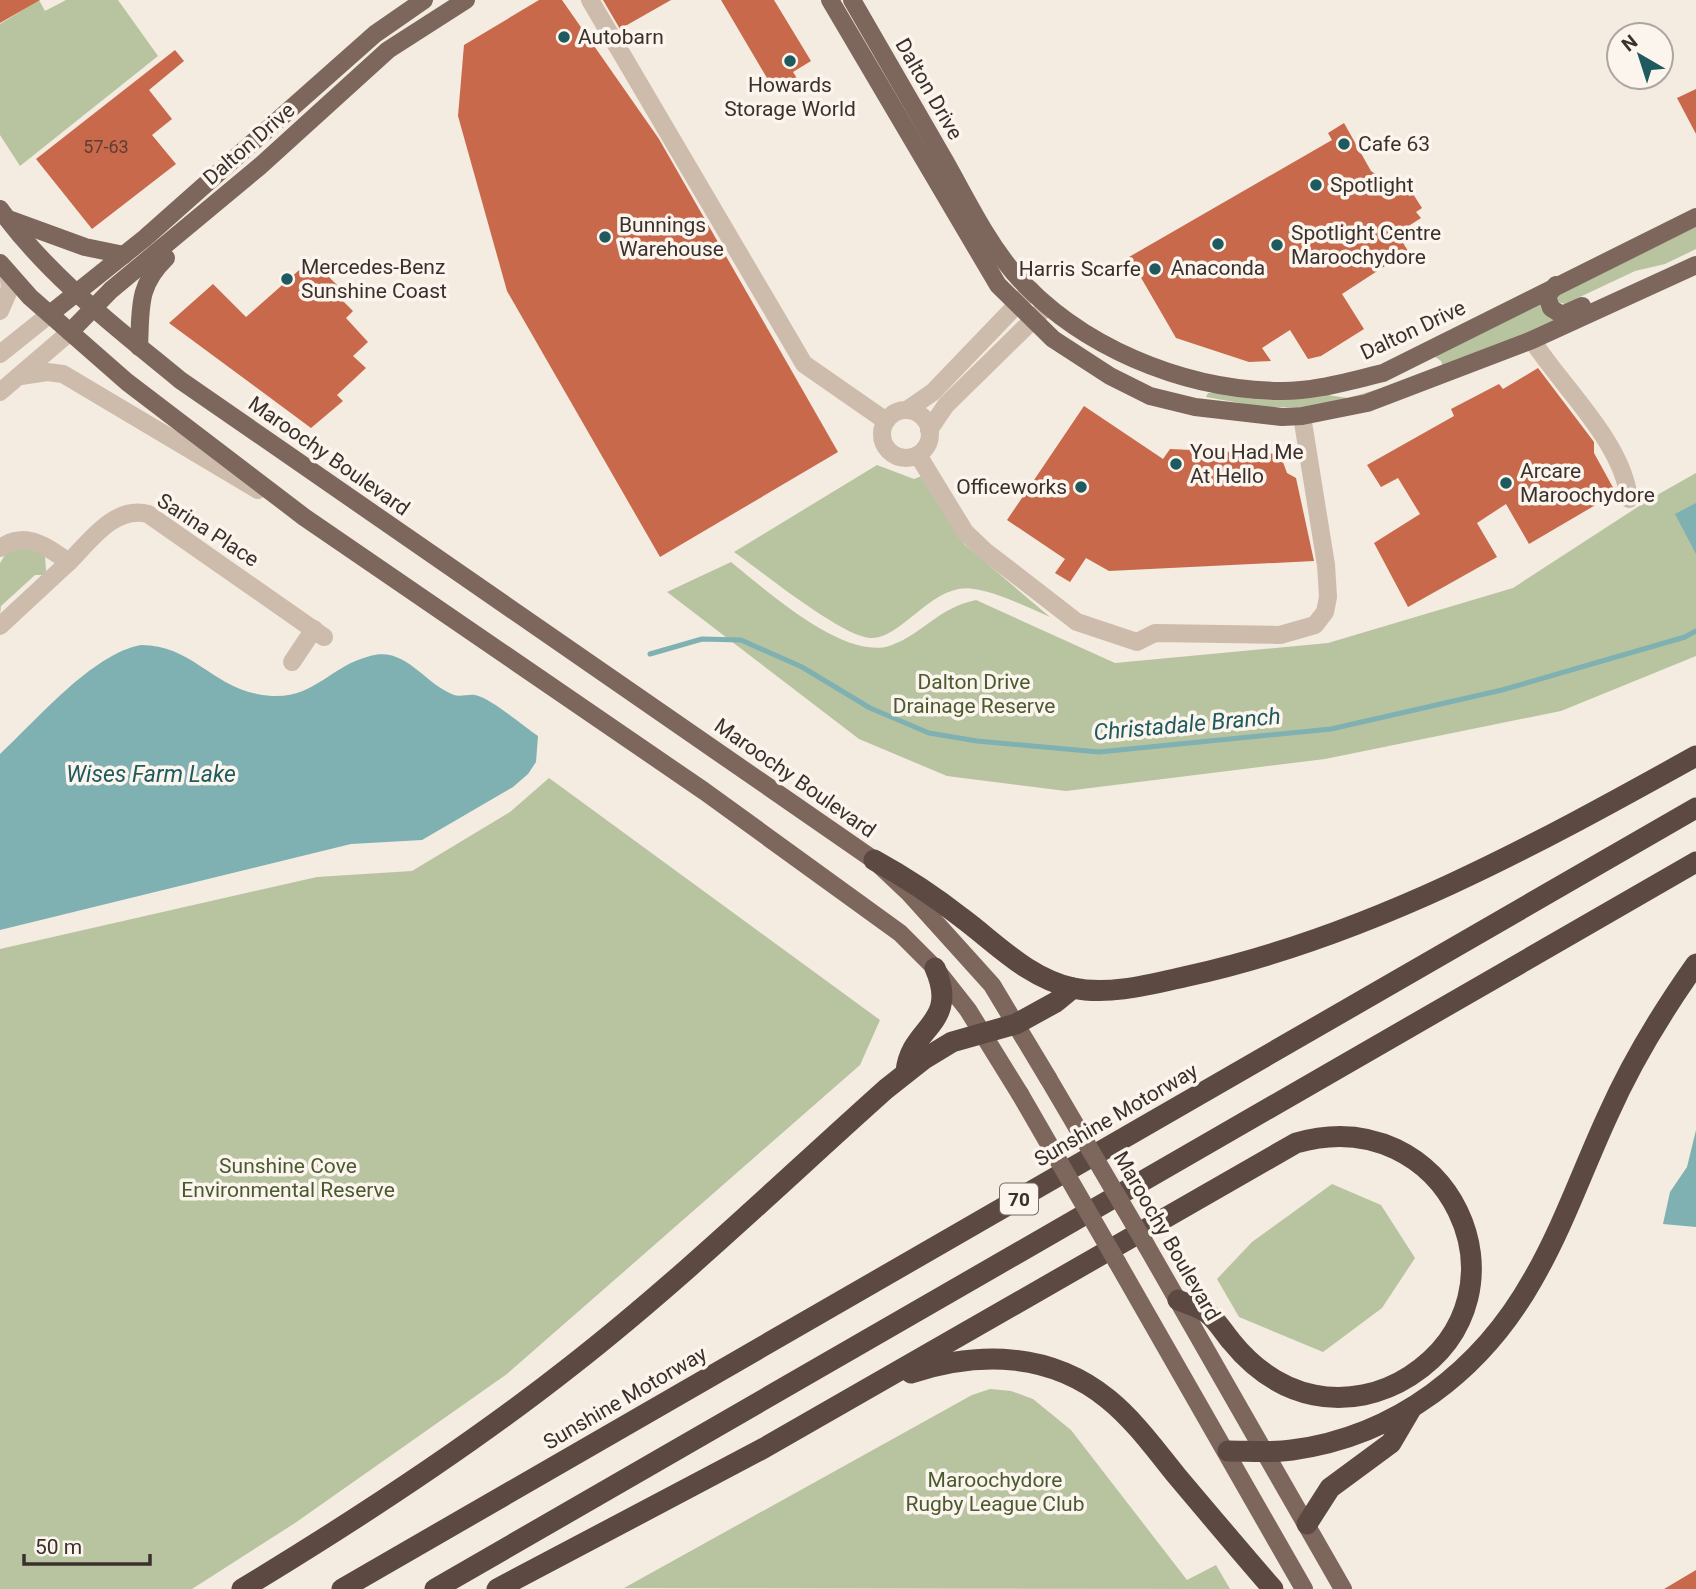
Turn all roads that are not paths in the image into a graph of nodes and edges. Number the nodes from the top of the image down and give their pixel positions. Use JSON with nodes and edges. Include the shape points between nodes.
{"nodes":[{"id":1,"x":424,"y":0,"type":"edge"},
{"id":2,"x":466,"y":0,"type":"edge"},
{"id":3,"x":830,"y":0,"type":"edge"},
{"id":4,"x":852,"y":0,"type":"edge"},
{"id":5,"x":594,"y":3,"type":"edge"},
{"id":6,"x":259,"y":167,"type":"junction"},
{"id":7,"x":4,"y":214,"type":"edge"},
{"id":8,"x":1696,"y":217,"type":"edge"},
{"id":9,"x":124,"y":256,"type":"junction"},
{"id":10,"x":1696,"y":265,"type":"edge"},
{"id":11,"x":4,"y":268,"type":"edge"},
{"id":12,"x":1668,"y":278,"type":"junction"},
{"id":13,"x":1556,"y":285,"type":"junction"},
{"id":14,"x":1031,"y":290,"type":"junction"},
{"id":15,"x":77,"y":293,"type":"junction"},
{"id":16,"x":1047,"y":305,"type":"junction"},
{"id":17,"x":1016,"y":306,"type":"junction"},
{"id":18,"x":94,"y":307,"type":"junction"},
{"id":19,"x":0,"y":311,"type":"edge"},
{"id":20,"x":50,"y":314,"type":"junction"},
{"id":21,"x":1033,"y":323,"type":"junction"},
{"id":22,"x":70,"y":332,"type":"junction"},
{"id":23,"x":1532,"y":340,"type":"junction"},
{"id":24,"x":139,"y":346,"type":"junction"},
{"id":25,"x":0,"y":354,"type":"edge"},
{"id":26,"x":21,"y":376,"type":"junction"},
{"id":27,"x":1339,"y":384,"type":"junction"},
{"id":28,"x":1410,"y":388,"type":"junction"},
{"id":29,"x":0,"y":392,"type":"edge"},
{"id":30,"x":907,"y":410,"type":"junction"},
{"id":31,"x":1302,"y":416,"type":"junction"},
{"id":32,"x":886,"y":421,"type":"junction"},
{"id":33,"x":929,"y":430,"type":"junction"},
{"id":34,"x":921,"y":461,"type":"junction"},
{"id":35,"x":1629,"y":499,"type":"dead end"},
{"id":36,"x":304,"y":517,"type":"junction"},
{"id":37,"x":0,"y":548,"type":"edge"},
{"id":38,"x":69,"y":562,"type":"junction"},
{"id":39,"x":0,"y":626,"type":"edge"},
{"id":40,"x":292,"y":662,"type":"dead end"},
{"id":41,"x":1696,"y":756,"type":"edge"},
{"id":42,"x":1696,"y":808,"type":"edge"},
{"id":43,"x":874,"y":860,"type":"junction"},
{"id":44,"x":1696,"y":862,"type":"edge"},
{"id":45,"x":1696,"y":964,"type":"edge"},
{"id":46,"x":935,"y":968,"type":"junction"},
{"id":47,"x":1073,"y":988,"type":"junction"},
{"id":48,"x":1016,"y":1024,"type":"junction"},
{"id":49,"x":983,"y":1032,"type":"junction"},
{"id":50,"x":906,"y":1072,"type":"junction"},
{"id":51,"x":1178,"y":1300,"type":"junction"},
{"id":52,"x":869,"y":1386,"type":"junction"},
{"id":53,"x":1411,"y":1409,"type":"junction"},
{"id":54,"x":1228,"y":1451,"type":"junction"},
{"id":55,"x":1265,"y":1451,"type":"junction"},
{"id":56,"x":1307,"y":1524,"type":"junction"},
{"id":57,"x":242,"y":1589,"type":"edge"},
{"id":58,"x":342,"y":1589,"type":"edge"},
{"id":59,"x":435,"y":1589,"type":"edge"},
{"id":60,"x":497,"y":1589,"type":"edge"},
{"id":61,"x":1273,"y":1589,"type":"edge"},
{"id":62,"x":1304,"y":1589,"type":"edge"},
{"id":63,"x":1343,"y":1589,"type":"edge"}],
"edges":[{"from":1,"to":9,"type":"main road","name":"Dalton Drive","via":[[375,34]]},
{"from":2,"to":6,"type":"main road","name":"Dalton Drive","via":[[388,50]]},
{"from":3,"to":17,"type":"main road","name":"Dalton Drive","via":[[998,285]]},
{"from":4,"to":14,"type":"main road","name":"Dalton Drive","via":[[999,253]]},
{"from":5,"to":32,"type":"street","via":[[804,364]]},
{"from":6,"to":18,"type":"main road","name":"Dalton Drive"},
{"from":6,"to":24,"type":"main road","via":[[151,272],[142,294]]},
{"from":7,"to":9,"type":"main road","via":[[85,247]]},
{"from":7,"to":15,"type":"main road","name":"Maroochy Boulevard"},
{"from":8,"to":13,"type":"main road","name":"Dalton Drive"},
{"from":9,"to":15,"type":"main road","name":"Dalton Drive"},
{"from":10,"to":12,"type":"main road"},
{"from":11,"to":19,"type":"street","via":[[10,288]]},
{"from":11,"to":20,"type":"main road"},
{"from":12,"to":13,"type":"main road","via":[[1632,282],[1562,315],[1551,308],[1547,296]]},
{"from":12,"to":23,"type":"main road"},
{"from":13,"to":27,"type":"main road","name":"Dalton Drive","via":[[1403,364]]},
{"from":14,"to":16,"type":"main road","name":"Dalton Drive"},
{"from":14,"to":17,"type":"street"},
{"from":15,"to":18,"type":"main road","name":"Maroochy Boulevard"},
{"from":15,"to":20,"type":"main road","name":"Dalton Drive"},
{"from":16,"to":21,"type":"street"},
{"from":16,"to":27,"type":"main road","name":"Dalton Drive","via":[[1124,355],[1199,383],[1280,391]]},
{"from":17,"to":21,"type":"main road","name":"Dalton Drive"},
{"from":17,"to":30,"type":"street","via":[[933,392]]},
{"from":18,"to":22,"type":"main road","name":"Dalton Drive"},
{"from":18,"to":24,"type":"main road","name":"Maroochy Boulevard"},
{"from":20,"to":22,"type":"main road"},
{"from":20,"to":25,"type":"street"},
{"from":21,"to":31,"type":"main road","name":"Dalton Drive","via":[[1110,376],[1150,396],[1195,407]]},
{"from":21,"to":33,"type":"street","via":[[946,405]]},
{"from":22,"to":26,"type":"street"},
{"from":22,"to":36,"type":"main road","via":[[127,382]]},
{"from":23,"to":28,"type":"main road"},
{"from":23,"to":35,"type":"street","via":[[1584,406],[1627,482]]},
{"from":24,"to":43,"type":"main road","name":"Maroochy Boulevard","via":[[180,380]]},
{"from":26,"to":29,"type":"street"},
{"from":26,"to":36,"type":"street","via":[[63,374]]},
{"from":27,"to":28,"type":"main road","via":[[1352,393],[1412,370],[1425,370],[1423,380]]},
{"from":28,"to":31,"type":"main road","via":[[1367,403]]},
{"from":30,"to":32,"type":"street"},
{"from":30,"to":33,"type":"street","via":[[919,414]]},
{"from":31,"to":34,"type":"street","via":[[1328,597],[1325,612],[1315,625],[1280,635],[1155,634],[1138,642],[1077,621],[964,532]]},
{"from":32,"to":34,"type":"street","via":[[882,439],[889,452]]},
{"from":33,"to":34,"type":"street"},
{"from":36,"to":46,"type":"main road","via":[[738,815],[900,933]]},
{"from":37,"to":38,"type":"street","via":[[30,538]]},
{"from":38,"to":39,"type":"street","name":"Sarina Place"},
{"from":38,"to":40,"type":"street","name":"Sarina Place","via":[[118,517],[144,513],[319,633]]},
{"from":41,"to":47,"type":"highway","via":[[1381,916],[1295,948],[1197,974],[1112,989]]},
{"from":42,"to":58,"type":"highway","name":"Sunshine Motorway","number":"70"},
{"from":43,"to":47,"type":"highway","via":[[908,879],[1032,972]]},
{"from":43,"to":48,"type":"main road","name":"Maroochy Boulevard","via":[[960,947],[992,985]]},
{"from":44,"to":59,"type":"highway","number":"70"},
{"from":45,"to":53,"type":"highway","via":[[1628,1073],[1519,1303],[1479,1355]]},
{"from":46,"to":49,"type":"main road"},
{"from":46,"to":50,"type":"highway","via":[[944,999],[929,1029],[907,1055]]},
{"from":47,"to":48,"type":"highway"},
{"from":48,"to":49,"type":"highway"},
{"from":48,"to":51,"type":"main road","name":"Maroochy Boulevard","bridge":true},
{"from":49,"to":50,"type":"highway","via":[[952,1042]]},
{"from":49,"to":54,"type":"main road","bridge":true},
{"from":50,"to":57,"type":"highway","via":[[573,1365],[398,1492]]},
{"from":51,"to":52,"type":"highway","via":[[1208,1313],[1244,1356],[1277,1381],[1314,1395],[1364,1395],[1415,1373],[1452,1335],[1470,1287],[1467,1235],[1445,1188],[1409,1155],[1362,1138],[1311,1139],[1266,1158]]},
{"from":51,"to":55,"type":"main road","name":"Maroochy Boulevard"},
{"from":52,"to":60,"type":"highway","via":[[704,1481]]},
{"from":52,"to":61,"type":"highway","via":[[935,1365],[976,1358],[1016,1359],[1075,1377],[1122,1413]]},
{"from":53,"to":55,"type":"highway","via":[[1348,1437]]},
{"from":53,"to":56,"type":"highway","via":[[1391,1444],[1330,1489]]},
{"from":54,"to":55,"type":"highway"},
{"from":54,"to":62,"type":"main road"},
{"from":55,"to":56,"type":"main road","name":"Maroochy Boulevard"},
{"from":56,"to":63,"type":"main road","name":"Maroochy Boulevard"}]}
